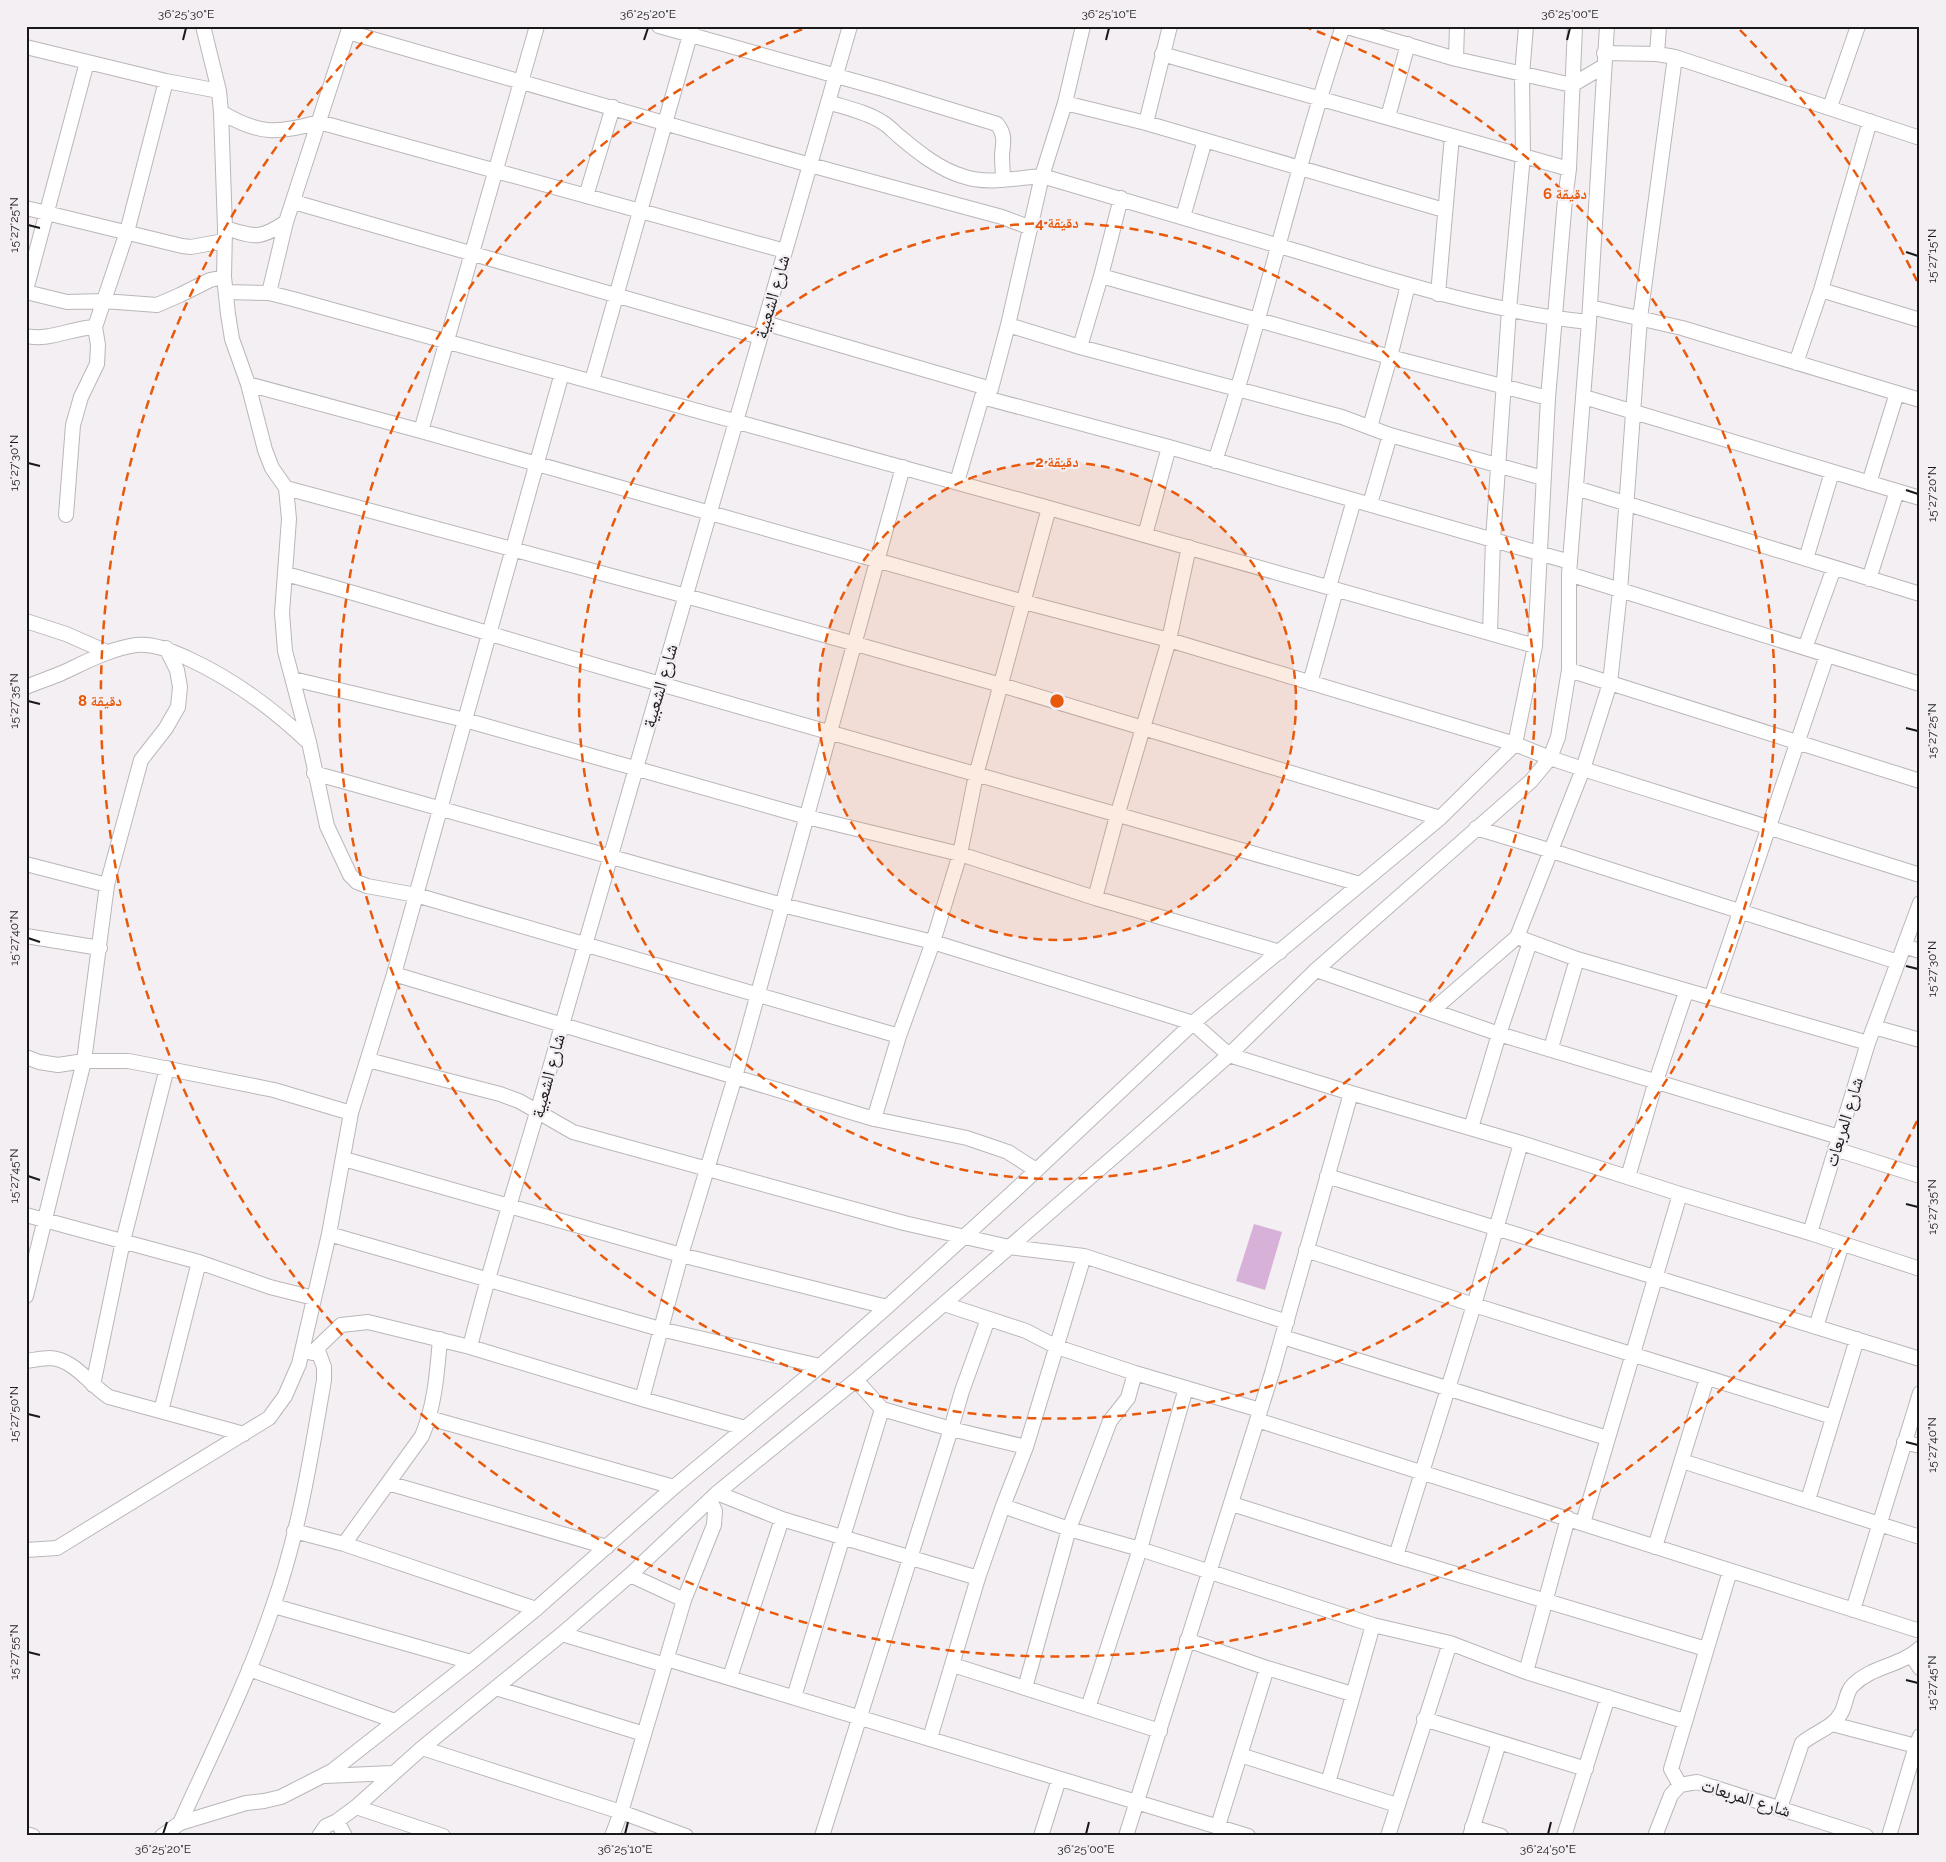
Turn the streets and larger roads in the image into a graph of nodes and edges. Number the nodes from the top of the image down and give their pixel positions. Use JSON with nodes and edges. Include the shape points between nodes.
{"nodes":[{"id":1,"x":203,"y":26,"type":"edge"},
{"id":2,"x":537,"y":26,"type":"edge"},
{"id":3,"x":659,"y":26,"type":"edge"},
{"id":4,"x":850,"y":26,"type":"edge"},
{"id":5,"x":1083,"y":26,"type":"edge"},
{"id":6,"x":1170,"y":26,"type":"edge"},
{"id":7,"x":1344,"y":26,"type":"edge"},
{"id":8,"x":1457,"y":26,"type":"edge"},
{"id":9,"x":1526,"y":26,"type":"edge"},
{"id":10,"x":1575,"y":26,"type":"edge"},
{"id":11,"x":1607,"y":26,"type":"edge"},
{"id":12,"x":1659,"y":26,"type":"edge"},
{"id":13,"x":1858,"y":26,"type":"edge"},
{"id":14,"x":349,"y":29,"type":"edge"},
{"id":15,"x":692,"y":31,"type":"edge"},
{"id":16,"x":1408,"y":44,"type":"junction"},
{"id":17,"x":26,"y":47,"type":"edge"},
{"id":18,"x":1162,"y":54,"type":"junction"},
{"id":19,"x":1657,"y":54,"type":"junction"},
{"id":20,"x":1675,"y":57,"type":"junction"},
{"id":21,"x":1456,"y":59,"type":"junction"},
{"id":22,"x":1604,"y":60,"type":"junction"},
{"id":23,"x":87,"y":62,"type":"junction"},
{"id":24,"x":1522,"y":75,"type":"junction"},
{"id":25,"x":836,"y":76,"type":"junction"},
{"id":26,"x":166,"y":81,"type":"junction"},
{"id":27,"x":521,"y":81,"type":"junction"},
{"id":28,"x":1572,"y":85,"type":"junction"},
{"id":29,"x":219,"y":92,"type":"junction"},
{"id":30,"x":1319,"y":99,"type":"junction"},
{"id":31,"x":828,"y":102,"type":"junction"},
{"id":32,"x":1065,"y":102,"type":"junction"},
{"id":33,"x":613,"y":107,"type":"junction"},
{"id":34,"x":1830,"y":107,"type":"junction"},
{"id":35,"x":221,"y":112,"type":"junction"},
{"id":36,"x":1388,"y":116,"type":"junction"},
{"id":37,"x":1870,"y":121,"type":"junction"},
{"id":38,"x":319,"y":122,"type":"junction"},
{"id":39,"x":666,"y":123,"type":"junction"},
{"id":40,"x":1146,"y":123,"type":"junction"},
{"id":41,"x":1452,"y":136,"type":"junction"},
{"id":42,"x":1920,"y":138,"type":"edge"},
{"id":43,"x":1205,"y":140,"type":"junction"},
{"id":44,"x":1523,"y":155,"type":"junction"},
{"id":45,"x":810,"y":165,"type":"junction"},
{"id":46,"x":1301,"y":168,"type":"junction"},
{"id":47,"x":1569,"y":168,"type":"junction"},
{"id":48,"x":495,"y":171,"type":"junction"},
{"id":49,"x":1042,"y":176,"type":"junction"},
{"id":50,"x":1003,"y":180,"type":"junction"},
{"id":51,"x":586,"y":196,"type":"junction"},
{"id":52,"x":1121,"y":198,"type":"junction"},
{"id":53,"x":294,"y":202,"type":"junction"},
{"id":54,"x":26,"y":208,"type":"edge"},
{"id":55,"x":1444,"y":210,"type":"junction"},
{"id":56,"x":640,"y":211,"type":"junction"},
{"id":57,"x":48,"y":213,"type":"junction"},
{"id":58,"x":1183,"y":217,"type":"junction"},
{"id":59,"x":286,"y":222,"type":"junction"},
{"id":60,"x":1031,"y":228,"type":"junction"},
{"id":61,"x":127,"y":232,"type":"junction"},
{"id":62,"x":225,"y":235,"type":"junction"},
{"id":63,"x":1278,"y":245,"type":"junction"},
{"id":64,"x":785,"y":251,"type":"junction"},
{"id":65,"x":472,"y":253,"type":"junction"},
{"id":66,"x":224,"y":276,"type":"junction"},
{"id":67,"x":1101,"y":276,"type":"junction"},
{"id":68,"x":1408,"y":285,"type":"junction"},
{"id":69,"x":1821,"y":290,"type":"junction"},
{"id":70,"x":26,"y":291,"type":"edge"},
{"id":71,"x":226,"y":292,"type":"junction"},
{"id":72,"x":269,"y":293,"type":"junction"},
{"id":73,"x":1438,"y":294,"type":"junction"},
{"id":74,"x":616,"y":296,"type":"junction"},
{"id":75,"x":104,"y":301,"type":"junction"},
{"id":76,"x":1590,"y":307,"type":"junction"},
{"id":77,"x":1509,"y":310,"type":"junction"},
{"id":78,"x":1640,"y":318,"type":"junction"},
{"id":79,"x":1555,"y":319,"type":"junction"},
{"id":80,"x":1257,"y":320,"type":"junction"},
{"id":81,"x":1920,"y":320,"type":"edge"},
{"id":82,"x":1589,"y":322,"type":"junction"},
{"id":83,"x":765,"y":323,"type":"junction"},
{"id":84,"x":1008,"y":325,"type":"junction"},
{"id":85,"x":94,"y":327,"type":"junction"},
{"id":86,"x":26,"y":336,"type":"edge"},
{"id":87,"x":760,"y":338,"type":"junction"},
{"id":88,"x":446,"y":341,"type":"junction"},
{"id":89,"x":1080,"y":348,"type":"junction"},
{"id":90,"x":1390,"y":357,"type":"junction"},
{"id":91,"x":1796,"y":363,"type":"junction"},
{"id":92,"x":562,"y":373,"type":"junction"},
{"id":93,"x":592,"y":381,"type":"junction"},
{"id":94,"x":248,"y":384,"type":"junction"},
{"id":95,"x":1504,"y":388,"type":"junction"},
{"id":96,"x":1239,"y":389,"type":"junction"},
{"id":97,"x":986,"y":393,"type":"junction"},
{"id":98,"x":1897,"y":394,"type":"junction"},
{"id":99,"x":1584,"y":397,"type":"junction"},
{"id":100,"x":1548,"y":398,"type":"junction"},
{"id":101,"x":1920,"y":400,"type":"edge"},
{"id":102,"x":1633,"y":412,"type":"junction"},
{"id":103,"x":736,"y":420,"type":"junction"},
{"id":104,"x":1370,"y":427,"type":"junction"},
{"id":105,"x":421,"y":431,"type":"junction"},
{"id":106,"x":1390,"y":435,"type":"junction"},
{"id":107,"x":1169,"y":448,"type":"junction"},
{"id":108,"x":1215,"y":460,"type":"junction"},
{"id":109,"x":536,"y":464,"type":"junction"},
{"id":110,"x":903,"y":467,"type":"junction"},
{"id":111,"x":1499,"y":467,"type":"junction"},
{"id":112,"x":1832,"y":472,"type":"junction"},
{"id":113,"x":1543,"y":478,"type":"junction"},
{"id":114,"x":958,"y":482,"type":"junction"},
{"id":115,"x":1869,"y":483,"type":"junction"},
{"id":116,"x":286,"y":488,"type":"junction"},
{"id":117,"x":1576,"y":488,"type":"junction"},
{"id":118,"x":1897,"y":491,"type":"junction"},
{"id":119,"x":1920,"y":498,"type":"edge"},
{"id":120,"x":1354,"y":500,"type":"junction"},
{"id":121,"x":1625,"y":503,"type":"junction"},
{"id":122,"x":1370,"y":504,"type":"junction"},
{"id":123,"x":1049,"y":508,"type":"junction"},
{"id":124,"x":710,"y":514,"type":"junction"},
{"id":125,"x":66,"y":515,"type":"dead end"},
{"id":126,"x":1145,"y":535,"type":"junction"},
{"id":127,"x":1493,"y":540,"type":"junction"},
{"id":128,"x":1189,"y":547,"type":"junction"},
{"id":129,"x":513,"y":548,"type":"junction"},
{"id":130,"x":1540,"y":553,"type":"junction"},
{"id":131,"x":1806,"y":559,"type":"junction"},
{"id":132,"x":877,"y":561,"type":"junction"},
{"id":133,"x":1570,"y":568,"type":"junction"},
{"id":134,"x":1834,"y":568,"type":"junction"},
{"id":135,"x":286,"y":574,"type":"junction"},
{"id":136,"x":1869,"y":578,"type":"junction"},
{"id":137,"x":1333,"y":588,"type":"junction"},
{"id":138,"x":1620,"y":591,"type":"junction"},
{"id":139,"x":1920,"y":594,"type":"edge"},
{"id":140,"x":686,"y":596,"type":"junction"},
{"id":141,"x":1024,"y":602,"type":"junction"},
{"id":142,"x":26,"y":621,"type":"edge"},
{"id":143,"x":1490,"y":632,"type":"junction"},
{"id":144,"x":489,"y":634,"type":"junction"},
{"id":145,"x":1169,"y":640,"type":"junction"},
{"id":146,"x":854,"y":643,"type":"junction"},
{"id":147,"x":1535,"y":646,"type":"junction"},
{"id":148,"x":166,"y":648,"type":"junction"},
{"id":149,"x":1805,"y":648,"type":"junction"},
{"id":150,"x":107,"y":652,"type":"junction"},
{"id":151,"x":1827,"y":655,"type":"junction"},
{"id":152,"x":1569,"y":670,"type":"junction"},
{"id":153,"x":293,"y":679,"type":"junction"},
{"id":154,"x":1310,"y":683,"type":"junction"},
{"id":155,"x":1610,"y":683,"type":"junction"},
{"id":156,"x":660,"y":684,"type":"junction"},
{"id":157,"x":1920,"y":684,"type":"edge"},
{"id":158,"x":1001,"y":685,"type":"junction"},
{"id":159,"x":26,"y":687,"type":"edge"},
{"id":160,"x":465,"y":720,"type":"junction"},
{"id":161,"x":1144,"y":727,"type":"junction"},
{"id":162,"x":830,"y":733,"type":"junction"},
{"id":163,"x":308,"y":742,"type":"junction"},
{"id":164,"x":1798,"y":742,"type":"junction"},
{"id":165,"x":1515,"y":744,"type":"junction"},
{"id":166,"x":1550,"y":758,"type":"junction"},
{"id":167,"x":636,"y":769,"type":"junction"},
{"id":168,"x":1583,"y":769,"type":"junction"},
{"id":169,"x":314,"y":773,"type":"junction"},
{"id":170,"x":976,"y":775,"type":"junction"},
{"id":171,"x":1920,"y":781,"type":"edge"},
{"id":172,"x":440,"y":809,"type":"junction"},
{"id":173,"x":1117,"y":816,"type":"junction"},
{"id":174,"x":806,"y":817,"type":"junction"},
{"id":175,"x":1440,"y":818,"type":"junction"},
{"id":176,"x":1769,"y":827,"type":"junction"},
{"id":177,"x":1476,"y":828,"type":"junction"},
{"id":178,"x":1552,"y":851,"type":"junction"},
{"id":179,"x":960,"y":854,"type":"junction"},
{"id":180,"x":610,"y":857,"type":"junction"},
{"id":181,"x":26,"y":864,"type":"edge"},
{"id":182,"x":1920,"y":875,"type":"edge"},
{"id":183,"x":1360,"y":884,"type":"junction"},
{"id":184,"x":107,"y":885,"type":"junction"},
{"id":185,"x":416,"y":895,"type":"junction"},
{"id":186,"x":1095,"y":898,"type":"junction"},
{"id":187,"x":1920,"y":903,"type":"edge"},
{"id":188,"x":782,"y":905,"type":"junction"},
{"id":189,"x":1740,"y":912,"type":"junction"},
{"id":190,"x":26,"y":936,"type":"edge"},
{"id":191,"x":1524,"y":940,"type":"junction"},
{"id":192,"x":933,"y":942,"type":"junction"},
{"id":193,"x":585,"y":944,"type":"junction"},
{"id":194,"x":1904,"y":946,"type":"junction"},
{"id":195,"x":100,"y":948,"type":"junction"},
{"id":196,"x":1920,"y":951,"type":"edge"},
{"id":197,"x":1280,"y":952,"type":"junction"},
{"id":198,"x":1577,"y":959,"type":"junction"},
{"id":199,"x":1898,"y":962,"type":"junction"},
{"id":200,"x":1316,"y":970,"type":"junction"},
{"id":201,"x":394,"y":974,"type":"junction"},
{"id":202,"x":1686,"y":992,"type":"junction"},
{"id":203,"x":757,"y":994,"type":"junction"},
{"id":204,"x":1711,"y":998,"type":"junction"},
{"id":205,"x":1433,"y":1010,"type":"junction"},
{"id":206,"x":1193,"y":1023,"type":"junction"},
{"id":207,"x":562,"y":1025,"type":"junction"},
{"id":208,"x":1874,"y":1027,"type":"junction"},
{"id":209,"x":1499,"y":1034,"type":"junction"},
{"id":210,"x":899,"y":1036,"type":"junction"},
{"id":211,"x":1920,"y":1040,"type":"edge"},
{"id":212,"x":1868,"y":1043,"type":"junction"},
{"id":213,"x":1551,"y":1048,"type":"junction"},
{"id":214,"x":1229,"y":1056,"type":"junction"},
{"id":215,"x":26,"y":1057,"type":"edge"},
{"id":216,"x":368,"y":1060,"type":"junction"},
{"id":217,"x":84,"y":1061,"type":"junction"},
{"id":218,"x":167,"y":1068,"type":"junction"},
{"id":219,"x":735,"y":1077,"type":"junction"},
{"id":220,"x":1656,"y":1081,"type":"junction"},
{"id":221,"x":1350,"y":1093,"type":"junction"},
{"id":222,"x":538,"y":1112,"type":"junction"},
{"id":223,"x":351,"y":1114,"type":"junction"},
{"id":224,"x":874,"y":1119,"type":"junction"},
{"id":225,"x":1471,"y":1128,"type":"junction"},
{"id":226,"x":1520,"y":1143,"type":"junction"},
{"id":227,"x":1837,"y":1143,"type":"junction"},
{"id":228,"x":344,"y":1158,"type":"junction"},
{"id":229,"x":707,"y":1168,"type":"junction"},
{"id":230,"x":1036,"y":1170,"type":"junction"},
{"id":231,"x":1327,"y":1176,"type":"junction"},
{"id":232,"x":1920,"y":1176,"type":"edge"},
{"id":233,"x":1628,"y":1177,"type":"junction"},
{"id":234,"x":1680,"y":1194,"type":"junction"},
{"id":235,"x":509,"y":1205,"type":"junction"},
{"id":236,"x":26,"y":1215,"type":"edge"},
{"id":237,"x":46,"y":1220,"type":"junction"},
{"id":238,"x":1496,"y":1229,"type":"junction"},
{"id":239,"x":1810,"y":1233,"type":"junction"},
{"id":240,"x":329,"y":1234,"type":"junction"},
{"id":241,"x":965,"y":1236,"type":"junction"},
{"id":242,"x":123,"y":1241,"type":"junction"},
{"id":243,"x":1842,"y":1244,"type":"junction"},
{"id":244,"x":1009,"y":1247,"type":"junction"},
{"id":245,"x":1306,"y":1250,"type":"junction"},
{"id":246,"x":681,"y":1255,"type":"junction"},
{"id":247,"x":1084,"y":1256,"type":"junction"},
{"id":248,"x":199,"y":1262,"type":"junction"},
{"id":249,"x":1920,"y":1269,"type":"edge"},
{"id":250,"x":1657,"y":1277,"type":"junction"},
{"id":251,"x":487,"y":1280,"type":"junction"},
{"id":252,"x":26,"y":1296,"type":"edge"},
{"id":253,"x":314,"y":1298,"type":"junction"},
{"id":254,"x":944,"y":1304,"type":"junction"},
{"id":255,"x":1474,"y":1305,"type":"junction"},
{"id":256,"x":887,"y":1307,"type":"junction"},
{"id":257,"x":988,"y":1319,"type":"junction"},
{"id":258,"x":1287,"y":1322,"type":"junction"},
{"id":259,"x":1816,"y":1327,"type":"junction"},
{"id":260,"x":660,"y":1329,"type":"junction"},
{"id":261,"x":1283,"y":1337,"type":"junction"},
{"id":262,"x":440,"y":1339,"type":"junction"},
{"id":263,"x":1857,"y":1339,"type":"junction"},
{"id":264,"x":470,"y":1347,"type":"junction"},
{"id":265,"x":1057,"y":1347,"type":"junction"},
{"id":266,"x":317,"y":1348,"type":"junction"},
{"id":267,"x":1632,"y":1354,"type":"junction"},
{"id":268,"x":1920,"y":1359,"type":"edge"},
{"id":269,"x":26,"y":1361,"type":"edge"},
{"id":270,"x":299,"y":1364,"type":"junction"},
{"id":271,"x":820,"y":1366,"type":"junction"},
{"id":272,"x":1135,"y":1373,"type":"junction"},
{"id":273,"x":1707,"y":1378,"type":"junction"},
{"id":274,"x":856,"y":1380,"type":"junction"},
{"id":275,"x":93,"y":1385,"type":"junction"},
{"id":276,"x":1186,"y":1388,"type":"junction"},
{"id":277,"x":1448,"y":1388,"type":"junction"},
{"id":278,"x":1920,"y":1394,"type":"edge"},
{"id":279,"x":642,"y":1400,"type":"junction"},
{"id":280,"x":882,"y":1409,"type":"junction"},
{"id":281,"x":160,"y":1411,"type":"junction"},
{"id":282,"x":1258,"y":1415,"type":"junction"},
{"id":283,"x":1833,"y":1417,"type":"junction"},
{"id":284,"x":429,"y":1418,"type":"junction"},
{"id":285,"x":744,"y":1428,"type":"junction"},
{"id":286,"x":951,"y":1429,"type":"junction"},
{"id":287,"x":244,"y":1434,"type":"junction"},
{"id":288,"x":1607,"y":1438,"type":"junction"},
{"id":289,"x":1904,"y":1442,"type":"junction"},
{"id":290,"x":1920,"y":1446,"type":"edge"},
{"id":291,"x":1026,"y":1447,"type":"junction"},
{"id":292,"x":1682,"y":1461,"type":"junction"},
{"id":293,"x":1422,"y":1472,"type":"junction"},
{"id":294,"x":388,"y":1482,"type":"junction"},
{"id":295,"x":674,"y":1487,"type":"junction"},
{"id":296,"x":714,"y":1496,"type":"junction"},
{"id":297,"x":1808,"y":1500,"type":"junction"},
{"id":298,"x":1232,"y":1504,"type":"junction"},
{"id":299,"x":1003,"y":1506,"type":"junction"},
{"id":300,"x":1568,"y":1518,"type":"junction"},
{"id":301,"x":782,"y":1519,"type":"junction"},
{"id":302,"x":1584,"y":1523,"type":"junction"},
{"id":303,"x":1879,"y":1524,"type":"junction"},
{"id":304,"x":1069,"y":1529,"type":"junction"},
{"id":305,"x":294,"y":1531,"type":"junction"},
{"id":306,"x":843,"y":1537,"type":"junction"},
{"id":307,"x":1920,"y":1537,"type":"edge"},
{"id":308,"x":344,"y":1544,"type":"junction"},
{"id":309,"x":607,"y":1547,"type":"junction"},
{"id":310,"x":1655,"y":1547,"type":"junction"},
{"id":311,"x":1140,"y":1549,"type":"junction"},
{"id":312,"x":26,"y":1550,"type":"edge"},
{"id":313,"x":1396,"y":1556,"type":"junction"},
{"id":314,"x":910,"y":1558,"type":"junction"},
{"id":315,"x":1730,"y":1571,"type":"junction"},
{"id":316,"x":1210,"y":1572,"type":"junction"},
{"id":317,"x":630,"y":1575,"type":"junction"},
{"id":318,"x":978,"y":1578,"type":"junction"},
{"id":319,"x":684,"y":1600,"type":"junction"},
{"id":320,"x":1546,"y":1600,"type":"junction"},
{"id":321,"x":274,"y":1606,"type":"junction"},
{"id":322,"x":536,"y":1609,"type":"junction"},
{"id":323,"x":1853,"y":1610,"type":"junction"},
{"id":324,"x":1374,"y":1625,"type":"junction"},
{"id":325,"x":1920,"y":1631,"type":"edge"},
{"id":326,"x":562,"y":1634,"type":"junction"},
{"id":327,"x":1187,"y":1640,"type":"junction"},
{"id":328,"x":1450,"y":1643,"type":"junction"},
{"id":329,"x":1706,"y":1649,"type":"junction"},
{"id":330,"x":1916,"y":1652,"type":"edge"},
{"id":331,"x":471,"y":1662,"type":"junction"},
{"id":332,"x":666,"y":1662,"type":"junction"},
{"id":333,"x":953,"y":1666,"type":"junction"},
{"id":334,"x":1267,"y":1668,"type":"junction"},
{"id":335,"x":1920,"y":1668,"type":"edge"},
{"id":336,"x":249,"y":1669,"type":"junction"},
{"id":337,"x":1526,"y":1672,"type":"junction"},
{"id":338,"x":730,"y":1677,"type":"junction"},
{"id":339,"x":496,"y":1688,"type":"junction"},
{"id":340,"x":1025,"y":1688,"type":"junction"},
{"id":341,"x":1352,"y":1694,"type":"junction"},
{"id":342,"x":1608,"y":1696,"type":"junction"},
{"id":343,"x":794,"y":1697,"type":"junction"},
{"id":344,"x":1088,"y":1708,"type":"junction"},
{"id":345,"x":860,"y":1717,"type":"junction"},
{"id":346,"x":1424,"y":1719,"type":"junction"},
{"id":347,"x":395,"y":1721,"type":"junction"},
{"id":348,"x":1684,"y":1721,"type":"junction"},
{"id":349,"x":1832,"y":1724,"type":"junction"},
{"id":350,"x":1160,"y":1731,"type":"junction"},
{"id":351,"x":644,"y":1734,"type":"junction"},
{"id":352,"x":930,"y":1738,"type":"junction"},
{"id":353,"x":1918,"y":1741,"type":"edge"},
{"id":354,"x":1499,"y":1742,"type":"junction"},
{"id":355,"x":422,"y":1748,"type":"junction"},
{"id":356,"x":1240,"y":1756,"type":"junction"},
{"id":357,"x":1586,"y":1769,"type":"junction"},
{"id":358,"x":392,"y":1773,"type":"junction"},
{"id":359,"x":323,"y":1776,"type":"junction"},
{"id":360,"x":1059,"y":1779,"type":"junction"},
{"id":361,"x":1328,"y":1783,"type":"junction"},
{"id":362,"x":1680,"y":1785,"type":"junction"},
{"id":363,"x":1137,"y":1803,"type":"junction"},
{"id":364,"x":1397,"y":1805,"type":"junction"},
{"id":365,"x":356,"y":1807,"type":"junction"},
{"id":366,"x":1780,"y":1808,"type":"junction"},
{"id":367,"x":621,"y":1812,"type":"junction"},
{"id":368,"x":337,"y":1821,"type":"junction"},
{"id":369,"x":180,"y":1823,"type":"junction"},
{"id":370,"x":1218,"y":1826,"type":"junction"},
{"id":371,"x":1471,"y":1831,"type":"edge"},
{"id":372,"x":26,"y":1834,"type":"edge"},
{"id":373,"x":33,"y":1836,"type":"edge"},
{"id":374,"x":162,"y":1836,"type":"edge"},
{"id":375,"x":319,"y":1836,"type":"edge"},
{"id":376,"x":345,"y":1836,"type":"edge"},
{"id":377,"x":443,"y":1836,"type":"edge"},
{"id":378,"x":612,"y":1836,"type":"edge"},
{"id":379,"x":686,"y":1836,"type":"edge"},
{"id":380,"x":822,"y":1836,"type":"edge"},
{"id":381,"x":1041,"y":1836,"type":"edge"},
{"id":382,"x":1126,"y":1836,"type":"edge"},
{"id":383,"x":1248,"y":1836,"type":"edge"},
{"id":384,"x":1388,"y":1836,"type":"edge"},
{"id":385,"x":1501,"y":1836,"type":"edge"},
{"id":386,"x":1564,"y":1836,"type":"edge"},
{"id":387,"x":1655,"y":1836,"type":"edge"},
{"id":388,"x":1866,"y":1836,"type":"edge"},
{"id":389,"x":1889,"y":1836,"type":"edge"}],
"edges":[{"from":1,"to":29,"type":"street"},
{"from":2,"to":27,"type":"street"},
{"from":3,"to":15,"type":"street"},
{"from":4,"to":25,"type":"street","name":"شارع الشعبية"},
{"from":5,"to":32,"type":"street"},
{"from":6,"to":18,"type":"street"},
{"from":7,"to":16,"type":"street"},
{"from":7,"to":30,"type":"street"},
{"from":8,"to":21,"type":"street"},
{"from":9,"to":24,"type":"street"},
{"from":10,"to":28,"type":"street"},
{"from":11,"to":22,"type":"street"},
{"from":12,"to":19,"type":"street"},
{"from":13,"to":34,"type":"street"},
{"from":14,"to":27,"type":"street"},
{"from":14,"to":38,"type":"street"},
{"from":15,"to":25,"type":"street"},
{"from":15,"to":39,"type":"street"},
{"from":16,"to":21,"type":"street"},
{"from":16,"to":36,"type":"street"},
{"from":17,"to":23,"type":"street"},
{"from":18,"to":30,"type":"street"},
{"from":18,"to":40,"type":"street"},
{"from":19,"to":20,"type":"street"},
{"from":19,"to":22,"type":"street"},
{"from":20,"to":34,"type":"street"},
{"from":20,"to":78,"type":"street"},
{"from":21,"to":24,"type":"street"},
{"from":22,"to":28,"type":"street"},
{"from":22,"to":76,"type":"street"},
{"from":23,"to":26,"type":"street"},
{"from":23,"to":57,"type":"street"},
{"from":24,"to":28,"type":"street"},
{"from":24,"to":44,"type":"street"},
{"from":25,"to":31,"type":"street","name":"شارع الشعبية"},
{"from":25,"to":50,"type":"street","via":[[997,124],[1004,139]]},
{"from":26,"to":29,"type":"street"},
{"from":26,"to":61,"type":"street"},
{"from":27,"to":33,"type":"street"},
{"from":27,"to":48,"type":"street"},
{"from":28,"to":47,"type":"street"},
{"from":29,"to":35,"type":"street"},
{"from":30,"to":36,"type":"street"},
{"from":30,"to":46,"type":"street"},
{"from":31,"to":45,"type":"street","name":"شارع الشعبية"},
{"from":31,"to":50,"type":"street","via":[[869,115],[936,164],[961,176]]},
{"from":32,"to":40,"type":"street"},
{"from":32,"to":49,"type":"street"},
{"from":33,"to":39,"type":"street"},
{"from":33,"to":51,"type":"street"},
{"from":34,"to":37,"type":"street"},
{"from":35,"to":38,"type":"street","via":[[247,126],[271,131]]},
{"from":35,"to":62,"type":"street"},
{"from":36,"to":41,"type":"street"},
{"from":37,"to":42,"type":"street"},
{"from":37,"to":69,"type":"street"},
{"from":38,"to":48,"type":"street"},
{"from":38,"to":53,"type":"street"},
{"from":39,"to":45,"type":"street"},
{"from":39,"to":56,"type":"street"},
{"from":40,"to":43,"type":"street"},
{"from":41,"to":44,"type":"street"},
{"from":41,"to":55,"type":"street"},
{"from":43,"to":46,"type":"street"},
{"from":43,"to":58,"type":"street"},
{"from":44,"to":47,"type":"street"},
{"from":44,"to":77,"type":"street"},
{"from":45,"to":60,"type":"street","via":[[1002,217]]},
{"from":45,"to":64,"type":"street","name":"شارع الشعبية"},
{"from":46,"to":55,"type":"street"},
{"from":46,"to":63,"type":"street"},
{"from":47,"to":79,"type":"street"},
{"from":48,"to":51,"type":"street"},
{"from":48,"to":65,"type":"street"},
{"from":49,"to":50,"type":"street"},
{"from":49,"to":52,"type":"street"},
{"from":49,"to":60,"type":"street"},
{"from":51,"to":56,"type":"street"},
{"from":52,"to":58,"type":"street"},
{"from":52,"to":67,"type":"street"},
{"from":53,"to":59,"type":"street"},
{"from":53,"to":65,"type":"street"},
{"from":54,"to":57,"type":"street"},
{"from":55,"to":73,"type":"street"},
{"from":56,"to":64,"type":"street"},
{"from":56,"to":74,"type":"street"},
{"from":57,"to":61,"type":"street"},
{"from":57,"to":70,"type":"street"},
{"from":58,"to":63,"type":"street"},
{"from":59,"to":62,"type":"street","via":[[262,236]]},
{"from":59,"to":72,"type":"street"},
{"from":60,"to":84,"type":"street"},
{"from":61,"to":62,"type":"street","via":[[191,247]]},
{"from":61,"to":75,"type":"street"},
{"from":62,"to":66,"type":"street"},
{"from":63,"to":68,"type":"street"},
{"from":63,"to":80,"type":"street"},
{"from":64,"to":83,"type":"street","name":"شارع الشعبية"},
{"from":65,"to":74,"type":"street"},
{"from":65,"to":88,"type":"street"},
{"from":66,"to":71,"type":"street"},
{"from":66,"to":75,"type":"street","via":[[156,305]]},
{"from":67,"to":80,"type":"street"},
{"from":67,"to":89,"type":"street"},
{"from":68,"to":73,"type":"street"},
{"from":68,"to":90,"type":"street"},
{"from":69,"to":81,"type":"street"},
{"from":69,"to":91,"type":"street"},
{"from":70,"to":75,"type":"street","via":[[67,302]]},
{"from":71,"to":72,"type":"street"},
{"from":71,"to":94,"type":"street","via":[[232,339]]},
{"from":72,"to":88,"type":"street"},
{"from":73,"to":77,"type":"street"},
{"from":74,"to":87,"type":"street"},
{"from":74,"to":93,"type":"street"},
{"from":75,"to":85,"type":"street"},
{"from":76,"to":78,"type":"street"},
{"from":76,"to":82,"type":"street"},
{"from":77,"to":79,"type":"street"},
{"from":77,"to":95,"type":"street"},
{"from":78,"to":91,"type":"street"},
{"from":78,"to":102,"type":"street"},
{"from":79,"to":82,"type":"street"},
{"from":79,"to":100,"type":"street"},
{"from":80,"to":90,"type":"street"},
{"from":80,"to":96,"type":"street"},
{"from":82,"to":99,"type":"street"},
{"from":83,"to":87,"type":"street","name":"شارع الشعبية"},
{"from":83,"to":97,"type":"street"},
{"from":84,"to":89,"type":"street"},
{"from":84,"to":97,"type":"street"},
{"from":85,"to":86,"type":"street","via":[[44,338]]},
{"from":85,"to":125,"type":"street","via":[[98,345],[97,364],[81,397],[73,425]]},
{"from":87,"to":103,"type":"street","name":"شارع الشعبية"},
{"from":88,"to":92,"type":"street"},
{"from":88,"to":105,"type":"street"},
{"from":89,"to":96,"type":"street"},
{"from":90,"to":95,"type":"street"},
{"from":90,"to":104,"type":"street"},
{"from":91,"to":98,"type":"street"},
{"from":92,"to":93,"type":"street"},
{"from":92,"to":109,"type":"street"},
{"from":93,"to":103,"type":"street"},
{"from":94,"to":105,"type":"street"},
{"from":94,"to":116,"type":"street","via":[[264,450]]},
{"from":95,"to":100,"type":"street"},
{"from":95,"to":111,"type":"street"},
{"from":96,"to":104,"type":"street"},
{"from":96,"to":108,"type":"street"},
{"from":97,"to":107,"type":"street"},
{"from":97,"to":114,"type":"street"},
{"from":98,"to":101,"type":"street"},
{"from":98,"to":115,"type":"street"},
{"from":99,"to":102,"type":"street"},
{"from":99,"to":117,"type":"street"},
{"from":100,"to":113,"type":"street"},
{"from":102,"to":112,"type":"street"},
{"from":102,"to":121,"type":"street"},
{"from":103,"to":110,"type":"street"},
{"from":103,"to":124,"type":"street","name":"شارع الشعبية"},
{"from":104,"to":106,"type":"street"},
{"from":105,"to":109,"type":"street"},
{"from":106,"to":111,"type":"street"},
{"from":106,"to":122,"type":"street"},
{"from":107,"to":108,"type":"street"},
{"from":107,"to":126,"type":"street"},
{"from":108,"to":120,"type":"street"},
{"from":109,"to":124,"type":"street"},
{"from":109,"to":129,"type":"street"},
{"from":110,"to":114,"type":"street"},
{"from":110,"to":132,"type":"street"},
{"from":111,"to":113,"type":"street"},
{"from":111,"to":127,"type":"street"},
{"from":112,"to":115,"type":"street"},
{"from":112,"to":131,"type":"street"},
{"from":113,"to":130,"type":"street"},
{"from":114,"to":123,"type":"street"},
{"from":115,"to":118,"type":"street"},
{"from":116,"to":129,"type":"street"},
{"from":116,"to":135,"type":"street","via":[[289,519]]},
{"from":117,"to":121,"type":"street"},
{"from":117,"to":133,"type":"street"},
{"from":118,"to":119,"type":"street"},
{"from":118,"to":136,"type":"street"},
{"from":120,"to":122,"type":"street"},
{"from":120,"to":137,"type":"street"},
{"from":121,"to":131,"type":"street"},
{"from":121,"to":138,"type":"street"},
{"from":122,"to":127,"type":"street"},
{"from":123,"to":126,"type":"street"},
{"from":123,"to":141,"type":"street"},
{"from":124,"to":132,"type":"street"},
{"from":124,"to":140,"type":"street","name":"شارع الشعبية"},
{"from":126,"to":128,"type":"street"},
{"from":127,"to":130,"type":"street"},
{"from":127,"to":143,"type":"street"},
{"from":128,"to":137,"type":"street"},
{"from":128,"to":145,"type":"street"},
{"from":129,"to":140,"type":"street"},
{"from":129,"to":144,"type":"street"},
{"from":130,"to":133,"type":"street"},
{"from":130,"to":147,"type":"street"},
{"from":131,"to":134,"type":"street"},
{"from":132,"to":141,"type":"street"},
{"from":132,"to":146,"type":"street"},
{"from":133,"to":138,"type":"street"},
{"from":133,"to":152,"type":"street"},
{"from":134,"to":136,"type":"street"},
{"from":134,"to":149,"type":"street"},
{"from":135,"to":144,"type":"street"},
{"from":135,"to":153,"type":"street","via":[[282,613],[285,651]]},
{"from":136,"to":139,"type":"street"},
{"from":137,"to":143,"type":"street"},
{"from":137,"to":154,"type":"street"},
{"from":138,"to":149,"type":"street"},
{"from":138,"to":155,"type":"street"},
{"from":140,"to":146,"type":"street"},
{"from":140,"to":156,"type":"street","name":"شارع الشعبية"},
{"from":141,"to":145,"type":"street"},
{"from":141,"to":158,"type":"street"},
{"from":142,"to":150,"type":"street"},
{"from":143,"to":147,"type":"street"},
{"from":144,"to":156,"type":"street"},
{"from":144,"to":160,"type":"street"},
{"from":145,"to":154,"type":"street"},
{"from":145,"to":161,"type":"street"},
{"from":146,"to":158,"type":"street"},
{"from":146,"to":162,"type":"street"},
{"from":147,"to":165,"type":"street"},
{"from":148,"to":150,"type":"street","via":[[138,645]]},
{"from":148,"to":163,"type":"street","via":[[206,666],[259,699]]},
{"from":148,"to":184,"type":"street","via":[[177,670],[180,687],[178,707],[141,760]]},
{"from":149,"to":151,"type":"street"},
{"from":150,"to":159,"type":"street"},
{"from":151,"to":157,"type":"street"},
{"from":151,"to":164,"type":"street"},
{"from":152,"to":155,"type":"street"},
{"from":152,"to":166,"type":"street","via":[[1558,737]]},
{"from":153,"to":160,"type":"street"},
{"from":153,"to":163,"type":"street"},
{"from":154,"to":165,"type":"street"},
{"from":155,"to":164,"type":"street"},
{"from":155,"to":168,"type":"street"},
{"from":156,"to":162,"type":"street"},
{"from":156,"to":167,"type":"street","name":"شارع الشعبية"},
{"from":158,"to":161,"type":"street"},
{"from":158,"to":170,"type":"street"},
{"from":160,"to":167,"type":"street"},
{"from":160,"to":172,"type":"street"},
{"from":161,"to":173,"type":"street"},
{"from":161,"to":175,"type":"street"},
{"from":162,"to":170,"type":"street"},
{"from":162,"to":174,"type":"street"},
{"from":163,"to":169,"type":"street"},
{"from":164,"to":171,"type":"street"},
{"from":164,"to":176,"type":"street"},
{"from":165,"to":166,"type":"street"},
{"from":165,"to":175,"type":"street"},
{"from":166,"to":168,"type":"street"},
{"from":166,"to":177,"type":"street","via":[[1531,781]]},
{"from":167,"to":174,"type":"street"},
{"from":167,"to":180,"type":"street","name":"شارع الشعبية"},
{"from":168,"to":176,"type":"street"},
{"from":168,"to":178,"type":"street"},
{"from":169,"to":172,"type":"street"},
{"from":169,"to":185,"type":"street","via":[[327,826],[350,875],[367,886]]},
{"from":170,"to":173,"type":"street"},
{"from":170,"to":179,"type":"street"},
{"from":172,"to":180,"type":"street"},
{"from":172,"to":185,"type":"street"},
{"from":173,"to":183,"type":"street"},
{"from":173,"to":186,"type":"street"},
{"from":174,"to":179,"type":"street"},
{"from":174,"to":188,"type":"street"},
{"from":175,"to":183,"type":"street"},
{"from":176,"to":182,"type":"street"},
{"from":176,"to":189,"type":"street"},
{"from":177,"to":178,"type":"street"},
{"from":177,"to":200,"type":"street"},
{"from":178,"to":189,"type":"street"},
{"from":178,"to":191,"type":"street"},
{"from":179,"to":186,"type":"street"},
{"from":179,"to":192,"type":"street"},
{"from":180,"to":188,"type":"street"},
{"from":180,"to":193,"type":"street","name":"شارع الشعبية"},
{"from":181,"to":184,"type":"street"},
{"from":183,"to":197,"type":"street"},
{"from":184,"to":195,"type":"street"},
{"from":185,"to":193,"type":"street"},
{"from":185,"to":201,"type":"street"},
{"from":186,"to":197,"type":"street"},
{"from":187,"to":194,"type":"street","name":"شارع المربعات"},
{"from":188,"to":192,"type":"street"},
{"from":188,"to":203,"type":"street"},
{"from":189,"to":199,"type":"street"},
{"from":189,"to":204,"type":"street"},
{"from":190,"to":195,"type":"street"},
{"from":191,"to":198,"type":"street"},
{"from":191,"to":205,"type":"street"},
{"from":191,"to":209,"type":"street"},
{"from":192,"to":206,"type":"street"},
{"from":192,"to":210,"type":"street"},
{"from":193,"to":203,"type":"street"},
{"from":193,"to":207,"type":"street","name":"شارع الشعبية"},
{"from":194,"to":196,"type":"street"},
{"from":194,"to":199,"type":"street","name":"شارع المربعات"},
{"from":195,"to":217,"type":"street"},
{"from":197,"to":206,"type":"street"},
{"from":198,"to":202,"type":"street"},
{"from":198,"to":213,"type":"street"},
{"from":199,"to":208,"type":"street","name":"شارع المربعات"},
{"from":200,"to":205,"type":"street"},
{"from":200,"to":214,"type":"street"},
{"from":201,"to":207,"type":"street"},
{"from":201,"to":216,"type":"street"},
{"from":202,"to":204,"type":"street"},
{"from":202,"to":220,"type":"street"},
{"from":203,"to":210,"type":"street"},
{"from":203,"to":219,"type":"street"},
{"from":204,"to":212,"type":"street"},
{"from":205,"to":209,"type":"street"},
{"from":206,"to":214,"type":"street"},
{"from":206,"to":230,"type":"street"},
{"from":207,"to":219,"type":"street"},
{"from":207,"to":222,"type":"street","name":"شارع الشعبية"},
{"from":208,"to":211,"type":"street"},
{"from":208,"to":212,"type":"street","name":"شارع المربعات"},
{"from":209,"to":213,"type":"street"},
{"from":209,"to":225,"type":"street"},
{"from":210,"to":224,"type":"street"},
{"from":212,"to":227,"type":"street","name":"شارع المربعات"},
{"from":213,"to":220,"type":"street"},
{"from":214,"to":221,"type":"street"},
{"from":214,"to":244,"type":"street"},
{"from":215,"to":217,"type":"street","via":[[58,1065]]},
{"from":216,"to":222,"type":"street","via":[[500,1094]]},
{"from":216,"to":223,"type":"street"},
{"from":217,"to":218,"type":"street","via":[[128,1061]]},
{"from":217,"to":237,"type":"street"},
{"from":218,"to":223,"type":"street","via":[[274,1090]]},
{"from":218,"to":242,"type":"street"},
{"from":219,"to":224,"type":"street"},
{"from":219,"to":229,"type":"street"},
{"from":220,"to":227,"type":"street"},
{"from":220,"to":233,"type":"street"},
{"from":221,"to":225,"type":"street"},
{"from":221,"to":231,"type":"street"},
{"from":222,"to":229,"type":"street","via":[[573,1132]]},
{"from":222,"to":235,"type":"street","name":"شارع الشعبية"},
{"from":223,"to":228,"type":"street"},
{"from":224,"to":230,"type":"street","via":[[967,1138],[1008,1152]]},
{"from":225,"to":226,"type":"street"},
{"from":226,"to":233,"type":"street"},
{"from":226,"to":238,"type":"street"},
{"from":227,"to":232,"type":"street"},
{"from":227,"to":239,"type":"street","name":"شارع المربعات"},
{"from":228,"to":235,"type":"street"},
{"from":228,"to":240,"type":"street"},
{"from":229,"to":241,"type":"street","via":[[904,1223]]},
{"from":229,"to":246,"type":"street"},
{"from":230,"to":241,"type":"street"},
{"from":231,"to":238,"type":"street"},
{"from":231,"to":245,"type":"street"},
{"from":233,"to":234,"type":"street"},
{"from":234,"to":239,"type":"street"},
{"from":234,"to":250,"type":"street"},
{"from":235,"to":246,"type":"street"},
{"from":235,"to":251,"type":"street","name":"شارع الشعبية"},
{"from":236,"to":237,"type":"street"},
{"from":237,"to":242,"type":"street"},
{"from":237,"to":252,"type":"street"},
{"from":238,"to":250,"type":"street"},
{"from":238,"to":255,"type":"street"},
{"from":239,"to":243,"type":"street"},
{"from":240,"to":251,"type":"street"},
{"from":240,"to":253,"type":"street"},
{"from":241,"to":244,"type":"street"},
{"from":241,"to":256,"type":"street"},
{"from":242,"to":248,"type":"street"},
{"from":242,"to":275,"type":"street"},
{"from":243,"to":249,"type":"street"},
{"from":243,"to":259,"type":"street"},
{"from":244,"to":247,"type":"street"},
{"from":244,"to":254,"type":"street"},
{"from":245,"to":255,"type":"street"},
{"from":245,"to":258,"type":"street"},
{"from":246,"to":256,"type":"street"},
{"from":246,"to":260,"type":"street"},
{"from":247,"to":258,"type":"street"},
{"from":247,"to":265,"type":"street"},
{"from":248,"to":253,"type":"street","via":[[270,1287]]},
{"from":248,"to":281,"type":"street"},
{"from":250,"to":259,"type":"street"},
{"from":250,"to":267,"type":"street"},
{"from":251,"to":260,"type":"street"},
{"from":251,"to":264,"type":"street","name":"شارع الشعبية"},
{"from":253,"to":270,"type":"street"},
{"from":254,"to":257,"type":"street"},
{"from":254,"to":274,"type":"street"},
{"from":255,"to":267,"type":"street"},
{"from":255,"to":277,"type":"street"},
{"from":256,"to":271,"type":"street"},
{"from":257,"to":265,"type":"street","via":[[1026,1331]]},
{"from":257,"to":286,"type":"street"},
{"from":258,"to":261,"type":"street"},
{"from":259,"to":263,"type":"street"},
{"from":260,"to":271,"type":"street"},
{"from":260,"to":279,"type":"street"},
{"from":261,"to":277,"type":"street"},
{"from":261,"to":282,"type":"street"},
{"from":262,"to":264,"type":"street"},
{"from":262,"to":266,"type":"street","via":[[368,1322],[349,1322],[341,1325]]},
{"from":262,"to":284,"type":"street"},
{"from":263,"to":268,"type":"street"},
{"from":263,"to":283,"type":"street"},
{"from":264,"to":279,"type":"street"},
{"from":265,"to":272,"type":"street"},
{"from":265,"to":291,"type":"street"},
{"from":266,"to":270,"type":"street"},
{"from":266,"to":305,"type":"street","via":[[324,1367],[324,1380],[303,1499]]},
{"from":267,"to":273,"type":"street"},
{"from":267,"to":288,"type":"street"},
{"from":269,"to":275,"type":"street","via":[[61,1360]]},
{"from":270,"to":287,"type":"street","via":[[285,1396],[270,1418]]},
{"from":271,"to":285,"type":"street"},
{"from":272,"to":276,"type":"street"},
{"from":272,"to":304,"type":"street","via":[[1128,1398],[1110,1421]]},
{"from":273,"to":283,"type":"street"},
{"from":273,"to":292,"type":"street"},
{"from":274,"to":280,"type":"street"},
{"from":274,"to":296,"type":"street"},
{"from":275,"to":281,"type":"street","via":[[110,1397]]},
{"from":276,"to":282,"type":"street"},
{"from":276,"to":311,"type":"street"},
{"from":277,"to":288,"type":"street"},
{"from":277,"to":293,"type":"street"},
{"from":278,"to":289,"type":"street"},
{"from":279,"to":285,"type":"street"},
{"from":280,"to":286,"type":"street"},
{"from":280,"to":306,"type":"street"},
{"from":281,"to":287,"type":"street"},
{"from":282,"to":293,"type":"street"},
{"from":282,"to":298,"type":"street"},
{"from":283,"to":297,"type":"street"},
{"from":284,"to":294,"type":"street","via":[[422,1436]]},
{"from":284,"to":295,"type":"street"},
{"from":285,"to":295,"type":"street"},
{"from":286,"to":291,"type":"street"},
{"from":286,"to":314,"type":"street"},
{"from":287,"to":312,"type":"street","via":[[57,1548]]},
{"from":288,"to":302,"type":"street"},
{"from":289,"to":290,"type":"street"},
{"from":289,"to":303,"type":"street"},
{"from":291,"to":299,"type":"street"},
{"from":292,"to":297,"type":"street"},
{"from":292,"to":310,"type":"street"},
{"from":293,"to":300,"type":"street"},
{"from":293,"to":313,"type":"street"},
{"from":294,"to":308,"type":"street"},
{"from":294,"to":309,"type":"street"},
{"from":295,"to":309,"type":"street"},
{"from":296,"to":301,"type":"street"},
{"from":296,"to":317,"type":"street"},
{"from":296,"to":319,"type":"street","via":[[714,1525]]},
{"from":297,"to":303,"type":"street"},
{"from":298,"to":313,"type":"street"},
{"from":298,"to":316,"type":"street"},
{"from":299,"to":304,"type":"street"},
{"from":299,"to":318,"type":"street"},
{"from":300,"to":302,"type":"street"},
{"from":300,"to":320,"type":"street"},
{"from":301,"to":306,"type":"street"},
{"from":301,"to":338,"type":"street"},
{"from":302,"to":310,"type":"street"},
{"from":303,"to":307,"type":"street"},
{"from":303,"to":323,"type":"street"},
{"from":304,"to":311,"type":"street"},
{"from":304,"to":340,"type":"street"},
{"from":305,"to":308,"type":"street"},
{"from":305,"to":321,"type":"street"},
{"from":306,"to":314,"type":"street"},
{"from":306,"to":343,"type":"street"},
{"from":308,"to":322,"type":"street"},
{"from":309,"to":322,"type":"street"},
{"from":310,"to":315,"type":"street"},
{"from":311,"to":316,"type":"street"},
{"from":311,"to":344,"type":"street"},
{"from":313,"to":320,"type":"street"},
{"from":314,"to":318,"type":"street"},
{"from":314,"to":345,"type":"street"},
{"from":315,"to":323,"type":"street"},
{"from":315,"to":329,"type":"street"},
{"from":316,"to":324,"type":"street"},
{"from":316,"to":327,"type":"street"},
{"from":317,"to":319,"type":"street"},
{"from":317,"to":326,"type":"street"},
{"from":318,"to":333,"type":"street"},
{"from":319,"to":332,"type":"street"},
{"from":320,"to":329,"type":"street"},
{"from":320,"to":337,"type":"street"},
{"from":321,"to":331,"type":"street"},
{"from":321,"to":336,"type":"street"},
{"from":322,"to":331,"type":"street"},
{"from":323,"to":325,"type":"street"},
{"from":324,"to":328,"type":"street"},
{"from":324,"to":341,"type":"street"},
{"from":326,"to":332,"type":"street"},
{"from":326,"to":339,"type":"street"},
{"from":327,"to":334,"type":"street"},
{"from":327,"to":350,"type":"street"},
{"from":328,"to":337,"type":"street"},
{"from":328,"to":346,"type":"street"},
{"from":329,"to":348,"type":"street"},
{"from":330,"to":335,"type":"street"},
{"from":330,"to":349,"type":"street","via":[[1869,1673],[1852,1686],[1841,1713]]},
{"from":331,"to":347,"type":"street"},
{"from":332,"to":338,"type":"street"},
{"from":332,"to":351,"type":"street"},
{"from":333,"to":340,"type":"street"},
{"from":333,"to":352,"type":"street"},
{"from":334,"to":341,"type":"street"},
{"from":334,"to":356,"type":"street"},
{"from":336,"to":347,"type":"street"},
{"from":336,"to":369,"type":"street"},
{"from":337,"to":342,"type":"street"},
{"from":338,"to":343,"type":"street"},
{"from":339,"to":351,"type":"street"},
{"from":339,"to":355,"type":"street"},
{"from":340,"to":344,"type":"street"},
{"from":341,"to":361,"type":"street"},
{"from":342,"to":348,"type":"street"},
{"from":342,"to":357,"type":"street"},
{"from":343,"to":345,"type":"street"},
{"from":344,"to":350,"type":"street"},
{"from":345,"to":352,"type":"street"},
{"from":345,"to":380,"type":"street"},
{"from":346,"to":354,"type":"street"},
{"from":346,"to":364,"type":"street"},
{"from":347,"to":359,"type":"street"},
{"from":348,"to":362,"type":"street","via":[[1671,1769]]},
{"from":349,"to":353,"type":"street"},
{"from":349,"to":366,"type":"street","via":[[1802,1743]]},
{"from":350,"to":363,"type":"street"},
{"from":351,"to":367,"type":"street"},
{"from":352,"to":360,"type":"street"},
{"from":353,"to":389,"type":"street"},
{"from":354,"to":357,"type":"street"},
{"from":354,"to":371,"type":"street"},
{"from":355,"to":358,"type":"street"},
{"from":355,"to":367,"type":"street"},
{"from":356,"to":361,"type":"street"},
{"from":356,"to":370,"type":"street"},
{"from":357,"to":386,"type":"street"},
{"from":358,"to":359,"type":"street"},
{"from":358,"to":365,"type":"street"},
{"from":359,"to":369,"type":"street","via":[[281,1797],[246,1803]]},
{"from":360,"to":363,"type":"street"},
{"from":360,"to":381,"type":"street"},
{"from":361,"to":364,"type":"street"},
{"from":362,"to":366,"type":"street","name":"شارع المربعات","via":[[1697,1782]]},
{"from":362,"to":387,"type":"street","name":"شارع المربعات","via":[[1671,1795]]},
{"from":363,"to":370,"type":"street"},
{"from":363,"to":382,"type":"street"},
{"from":364,"to":384,"type":"street"},
{"from":365,"to":368,"type":"street"},
{"from":365,"to":377,"type":"street"},
{"from":366,"to":388,"type":"street","name":"شارع المربعات"},
{"from":367,"to":378,"type":"street"},
{"from":367,"to":379,"type":"street"},
{"from":368,"to":375,"type":"street","via":[[326,1826]]},
{"from":368,"to":376,"type":"street"},
{"from":369,"to":374,"type":"street"},
{"from":370,"to":383,"type":"street"},
{"from":371,"to":385,"type":"street"},
{"from":372,"to":373,"type":"street"}]}
